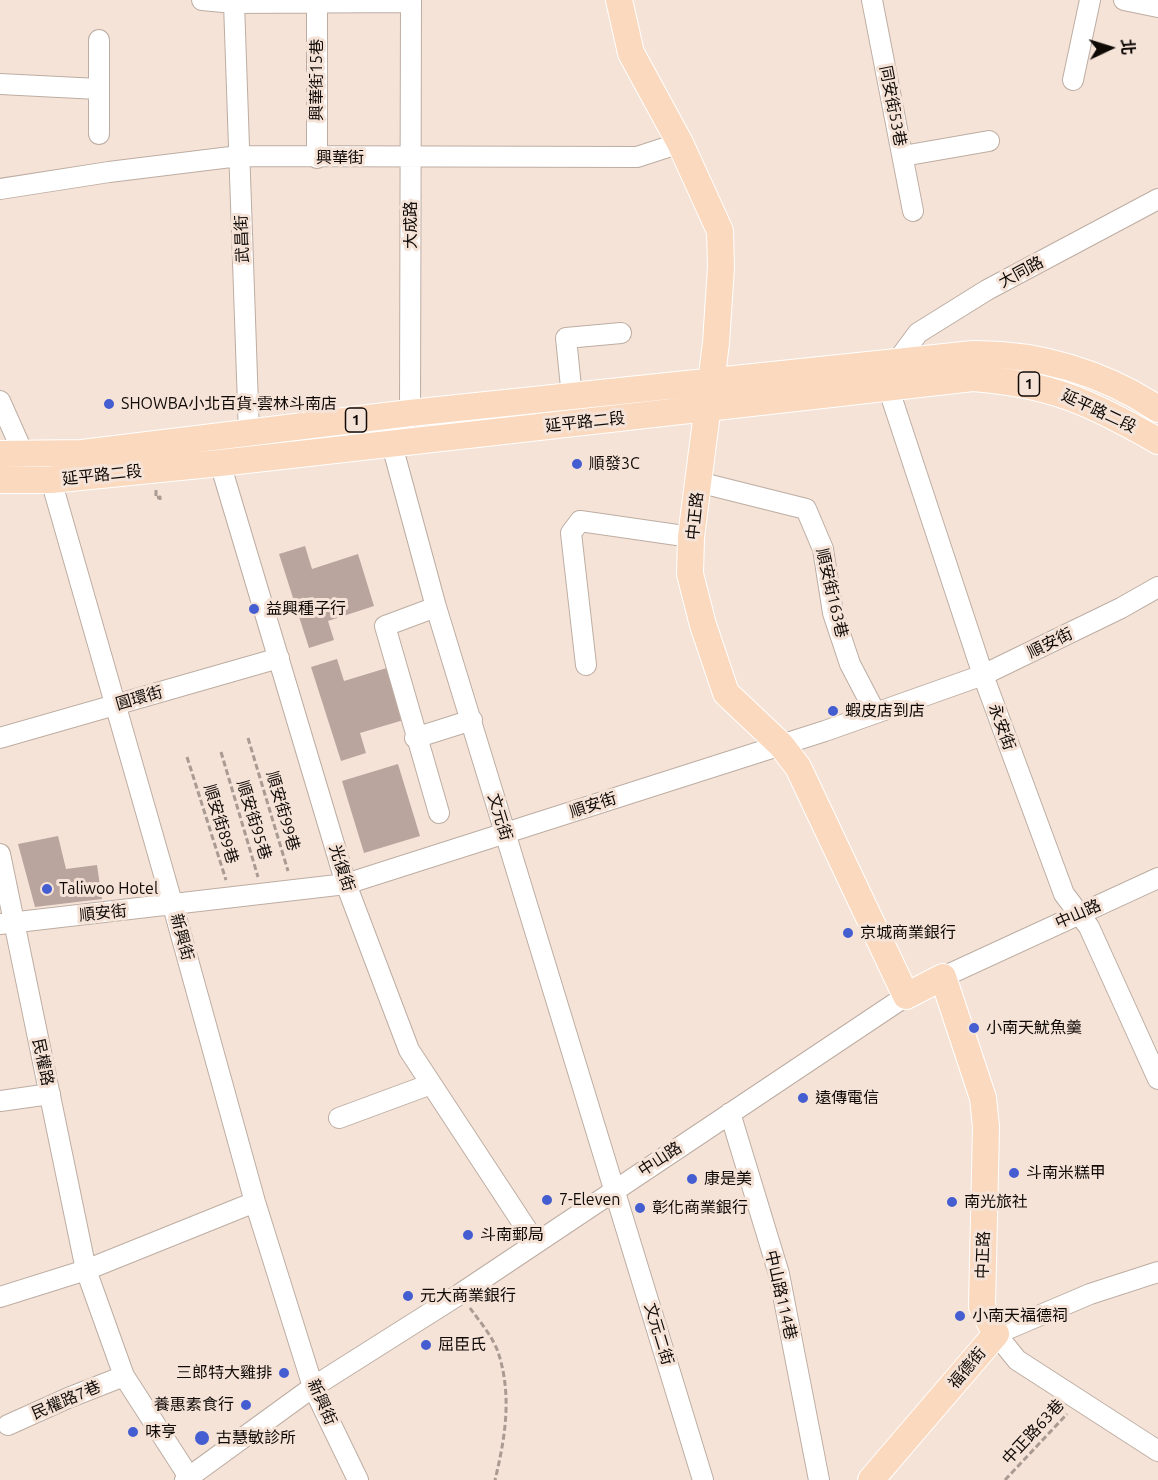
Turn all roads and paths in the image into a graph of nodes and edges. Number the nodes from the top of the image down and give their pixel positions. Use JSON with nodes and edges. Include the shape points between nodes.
{"nodes":[{"id":1,"x":202,"y":0,"type":"edge"},
{"id":2,"x":619,"y":0,"type":"edge"},
{"id":3,"x":872,"y":0,"type":"edge"},
{"id":4,"x":1090,"y":0,"type":"edge"},
{"id":5,"x":1124,"y":0,"type":"edge"},
{"id":6,"x":411,"y":1,"type":"edge"},
{"id":7,"x":307,"y":2,"type":"edge"},
{"id":8,"x":234,"y":3,"type":"junction"},
{"id":9,"x":1158,"y":7,"type":"edge"},
{"id":10,"x":99,"y":40,"type":"dead end"},
{"id":11,"x":1074,"y":80,"type":"dead end"},
{"id":12,"x":0,"y":84,"type":"edge"},
{"id":13,"x":98,"y":89,"type":"junction"},
{"id":14,"x":99,"y":134,"type":"dead end"},
{"id":15,"x":989,"y":141,"type":"dead end"},
{"id":16,"x":680,"y":143,"type":"junction"},
{"id":17,"x":239,"y":156,"type":"junction"},
{"id":18,"x":903,"y":156,"type":"junction"},
{"id":19,"x":317,"y":158,"type":"junction"},
{"id":20,"x":412,"y":158,"type":"junction"},
{"id":21,"x":0,"y":189,"type":"edge"},
{"id":22,"x":1158,"y":199,"type":"edge"},
{"id":23,"x":913,"y":211,"type":"dead end"},
{"id":24,"x":621,"y":333,"type":"dead end"},
{"id":25,"x":898,"y":360,"type":"junction"},
{"id":26,"x":713,"y":381,"type":"junction"},
{"id":27,"x":888,"y":387,"type":"junction"},
{"id":28,"x":572,"y":397,"type":"junction"},
{"id":29,"x":0,"y":401,"type":"edge"},
{"id":30,"x":710,"y":407,"type":"junction"},
{"id":31,"x":1158,"y":409,"type":"edge"},
{"id":32,"x":410,"y":413,"type":"junction"},
{"id":33,"x":249,"y":434,"type":"junction"},
{"id":34,"x":1158,"y":441,"type":"edge"},
{"id":35,"x":392,"y":445,"type":"junction"},
{"id":36,"x":12,"y":454,"type":"edge"},
{"id":37,"x":220,"y":464,"type":"junction"},
{"id":38,"x":0,"y":480,"type":"edge"},
{"id":39,"x":51,"y":480,"type":"junction"},
{"id":40,"x":698,"y":483,"type":"junction"},
{"id":41,"x":691,"y":537,"type":"junction"},
{"id":42,"x":1158,"y":587,"type":"edge"},
{"id":43,"x":436,"y":607,"type":"junction"},
{"id":44,"x":279,"y":658,"type":"junction"},
{"id":45,"x":586,"y":665,"type":"dead end"},
{"id":46,"x":983,"y":675,"type":"junction"},
{"id":47,"x":114,"y":705,"type":"junction"},
{"id":48,"x":875,"y":712,"type":"junction"},
{"id":49,"x":472,"y":720,"type":"junction"},
{"id":50,"x":0,"y":738,"type":"edge"},
{"id":51,"x":249,"y":738,"type":"dead end"},
{"id":52,"x":415,"y":738,"type":"junction"},
{"id":53,"x":781,"y":745,"type":"junction"},
{"id":54,"x":221,"y":752,"type":"dead end"},
{"id":55,"x":187,"y":757,"type":"dead end"},
{"id":56,"x":439,"y":813,"type":"dead end"},
{"id":57,"x":505,"y":832,"type":"junction"},
{"id":58,"x":0,"y":854,"type":"edge"},
{"id":59,"x":1158,"y":878,"type":"edge"},
{"id":60,"x":346,"y":884,"type":"junction"},
{"id":61,"x":294,"y":891,"type":"junction"},
{"id":62,"x":263,"y":895,"type":"junction"},
{"id":63,"x":232,"y":898,"type":"junction"},
{"id":64,"x":173,"y":906,"type":"junction"},
{"id":65,"x":1080,"y":914,"type":"junction"},
{"id":66,"x":7,"y":923,"type":"edge"},
{"id":67,"x":943,"y":977,"type":"junction"},
{"id":68,"x":906,"y":996,"type":"junction"},
{"id":69,"x":1158,"y":1079,"type":"edge"},
{"id":70,"x":431,"y":1083,"type":"junction"},
{"id":71,"x":50,"y":1094,"type":"junction"},
{"id":72,"x":0,"y":1101,"type":"edge"},
{"id":73,"x":730,"y":1113,"type":"junction"},
{"id":74,"x":339,"y":1118,"type":"dead end"},
{"id":75,"x":615,"y":1188,"type":"junction"},
{"id":76,"x":255,"y":1202,"type":"junction"},
{"id":77,"x":535,"y":1242,"type":"junction"},
{"id":78,"x":86,"y":1270,"type":"junction"},
{"id":79,"x":1158,"y":1272,"type":"edge"},
{"id":80,"x":460,"y":1294,"type":"junction"},
{"id":81,"x":0,"y":1297,"type":"edge"},
{"id":82,"x":996,"y":1334,"type":"junction"},
{"id":83,"x":124,"y":1376,"type":"junction"},
{"id":84,"x":313,"y":1387,"type":"junction"},
{"id":85,"x":1078,"y":1401,"type":"junction"},
{"id":86,"x":8,"y":1425,"type":"dead end"},
{"id":87,"x":1158,"y":1452,"type":"edge"},
{"id":88,"x":187,"y":1478,"type":"edge"},
{"id":89,"x":358,"y":1480,"type":"edge"},
{"id":90,"x":495,"y":1480,"type":"edge"},
{"id":91,"x":703,"y":1480,"type":"edge"},
{"id":92,"x":819,"y":1480,"type":"edge"},
{"id":93,"x":871,"y":1480,"type":"edge"},
{"id":94,"x":1005,"y":1480,"type":"edge"}],
"edges":[{"from":1,"to":8,"type":"street"},
{"from":2,"to":16,"type":"main road","name":"中正路","via":[[631,52]]},
{"from":3,"to":18,"type":"street","name":"同安街53巷"},
{"from":4,"to":11,"type":"street"},
{"from":5,"to":9,"type":"street"},
{"from":6,"to":7,"type":"street"},
{"from":6,"to":20,"type":"street","name":"大成路"},
{"from":7,"to":8,"type":"street"},
{"from":7,"to":19,"type":"street","name":"興華街15巷"},
{"from":8,"to":17,"type":"street","name":"武昌街"},
{"from":10,"to":13,"type":"street"},
{"from":12,"to":13,"type":"street"},
{"from":13,"to":14,"type":"street"},
{"from":15,"to":18,"type":"street"},
{"from":16,"to":20,"type":"street","name":"興華街","via":[[637,157]]},
{"from":16,"to":26,"type":"main road","name":"中正路","via":[[720,231]]},
{"from":17,"to":19,"type":"street","name":"興華街"},
{"from":17,"to":21,"type":"street","name":"興華街"},
{"from":17,"to":33,"type":"street","name":"武昌街"},
{"from":18,"to":23,"type":"street","name":"同安街53巷"},
{"from":19,"to":20,"type":"street","name":"興華街"},
{"from":20,"to":32,"type":"street","name":"大成路"},
{"from":22,"to":25,"type":"street","name":"大同路","via":[[943,315],[918,333]]},
{"from":24,"to":28,"type":"street","via":[[566,338]]},
{"from":25,"to":26,"type":"main road","name":"延平路二段","number":"1"},
{"from":25,"to":27,"type":"street"},
{"from":25,"to":31,"type":"main road","name":"延平路二段","number":"1","via":[[997,353],[1041,361],[1121,386]]},
{"from":26,"to":28,"type":"main road","name":"延平路二段","number":"1"},
{"from":26,"to":30,"type":"main road","name":"中正路"},
{"from":27,"to":30,"type":"main road","name":"延平路二段","number":"1"},
{"from":27,"to":34,"type":"main road","name":"延平路二段","number":"1","via":[[972,378],[1014,381],[1081,400]]},
{"from":27,"to":46,"type":"street","name":"永安街"},
{"from":28,"to":32,"type":"main road","name":"延平路二段","number":"1"},
{"from":29,"to":36,"type":"street"},
{"from":30,"to":35,"type":"main road","name":"延平路二段","number":"1"},
{"from":30,"to":40,"type":"main road","name":"中正路"},
{"from":32,"to":33,"type":"main road","name":"延平路二段","number":"1"},
{"from":32,"to":35,"type":"street","name":"大成路"},
{"from":33,"to":36,"type":"main road","name":"延平路二段","number":"1","via":[[82,453]]},
{"from":33,"to":37,"type":"street"},
{"from":35,"to":37,"type":"main road","name":"延平路二段","number":"1"},
{"from":35,"to":43,"type":"street","name":"文元街"},
{"from":36,"to":39,"type":"street"},
{"from":37,"to":39,"type":"main road","name":"延平路二段","number":"1"},
{"from":37,"to":44,"type":"street","name":"光復街"},
{"from":38,"to":39,"type":"main road","name":"延平路二段","number":"1"},
{"from":39,"to":47,"type":"street","name":"新興街"},
{"from":40,"to":41,"type":"main road","name":"中正路"},
{"from":40,"to":48,"type":"street","name":"順安街163巷","via":[[806,509],[823,549],[833,613],[850,664]]},
{"from":41,"to":45,"type":"street","via":[[580,521],[571,533]]},
{"from":41,"to":53,"type":"main road","name":"中正路","via":[[690,574],[726,693]]},
{"from":42,"to":46,"type":"street","name":"順安街","via":[[1121,609]]},
{"from":43,"to":49,"type":"street","name":"文元街"},
{"from":43,"to":52,"type":"street","via":[[385,626]]},
{"from":44,"to":47,"type":"street","name":"圓環街"},
{"from":44,"to":60,"type":"street","name":"光復街"},
{"from":46,"to":48,"type":"street","name":"順安街"},
{"from":46,"to":65,"type":"street","name":"永安街","via":[[1064,894]]},
{"from":47,"to":50,"type":"street","name":"圓環街"},
{"from":47,"to":64,"type":"street","name":"新興街"},
{"from":48,"to":53,"type":"street","name":"順安街"},
{"from":49,"to":52,"type":"street"},
{"from":49,"to":57,"type":"street","name":"文元街"},
{"from":51,"to":61,"type":"path","name":"順安街99巷"},
{"from":52,"to":56,"type":"street"},
{"from":53,"to":57,"type":"street","name":"順安街"},
{"from":53,"to":68,"type":"main road","name":"中正路","via":[[798,767]]},
{"from":54,"to":62,"type":"path","name":"順安街95巷"},
{"from":55,"to":63,"type":"path","name":"順安街89巷"},
{"from":57,"to":60,"type":"street","name":"順安街"},
{"from":57,"to":75,"type":"street","name":"文元街"},
{"from":58,"to":66,"type":"street","name":"民權路"},
{"from":59,"to":65,"type":"street","name":"中山路"},
{"from":60,"to":61,"type":"street","name":"順安街"},
{"from":60,"to":70,"type":"street","name":"光復街","via":[[409,1050]]},
{"from":61,"to":62,"type":"street","name":"順安街"},
{"from":62,"to":63,"type":"street","name":"順安街"},
{"from":63,"to":64,"type":"street","name":"順安街"},
{"from":64,"to":66,"type":"street","name":"順安街"},
{"from":64,"to":76,"type":"street","name":"新興街"},
{"from":65,"to":67,"type":"street","name":"中山路"},
{"from":65,"to":69,"type":"street","name":"永安街"},
{"from":66,"to":71,"type":"street","name":"民權路"},
{"from":67,"to":68,"type":"main road","name":"中山路"},
{"from":67,"to":82,"type":"main road","name":"中正路","via":[[983,1098],[986,1127],[981,1307]]},
{"from":68,"to":73,"type":"street","name":"中山路"},
{"from":70,"to":74,"type":"street"},
{"from":70,"to":77,"type":"street","name":"光復街"},
{"from":71,"to":72,"type":"street"},
{"from":71,"to":78,"type":"street","name":"民權路"},
{"from":73,"to":75,"type":"street","name":"中山路"},
{"from":73,"to":92,"type":"street","name":"中山路114巷","via":[[779,1274]]},
{"from":75,"to":77,"type":"street","name":"中山路"},
{"from":75,"to":91,"type":"street","name":"文元二街"},
{"from":76,"to":78,"type":"street"},
{"from":76,"to":84,"type":"street","name":"新興街"},
{"from":77,"to":80,"type":"street","name":"中山路"},
{"from":78,"to":81,"type":"street"},
{"from":78,"to":83,"type":"street","name":"民權路"},
{"from":79,"to":82,"type":"street","name":"福德街","via":[[1090,1294]]},
{"from":80,"to":84,"type":"street","name":"中山路"},
{"from":80,"to":90,"type":"path","via":[[500,1355],[507,1407],[505,1442]]},
{"from":82,"to":85,"type":"street","name":"中正路","via":[[1017,1360]]},
{"from":82,"to":93,"type":"main road","name":"福德街"},
{"from":83,"to":86,"type":"street","name":"民權路7巷"},
{"from":83,"to":88,"type":"street","name":"民權路"},
{"from":84,"to":88,"type":"street","name":"中山路"},
{"from":84,"to":89,"type":"street","name":"新興街"},
{"from":85,"to":87,"type":"street","name":"中正路"},
{"from":85,"to":94,"type":"path","name":"中正路63巷"}]}
